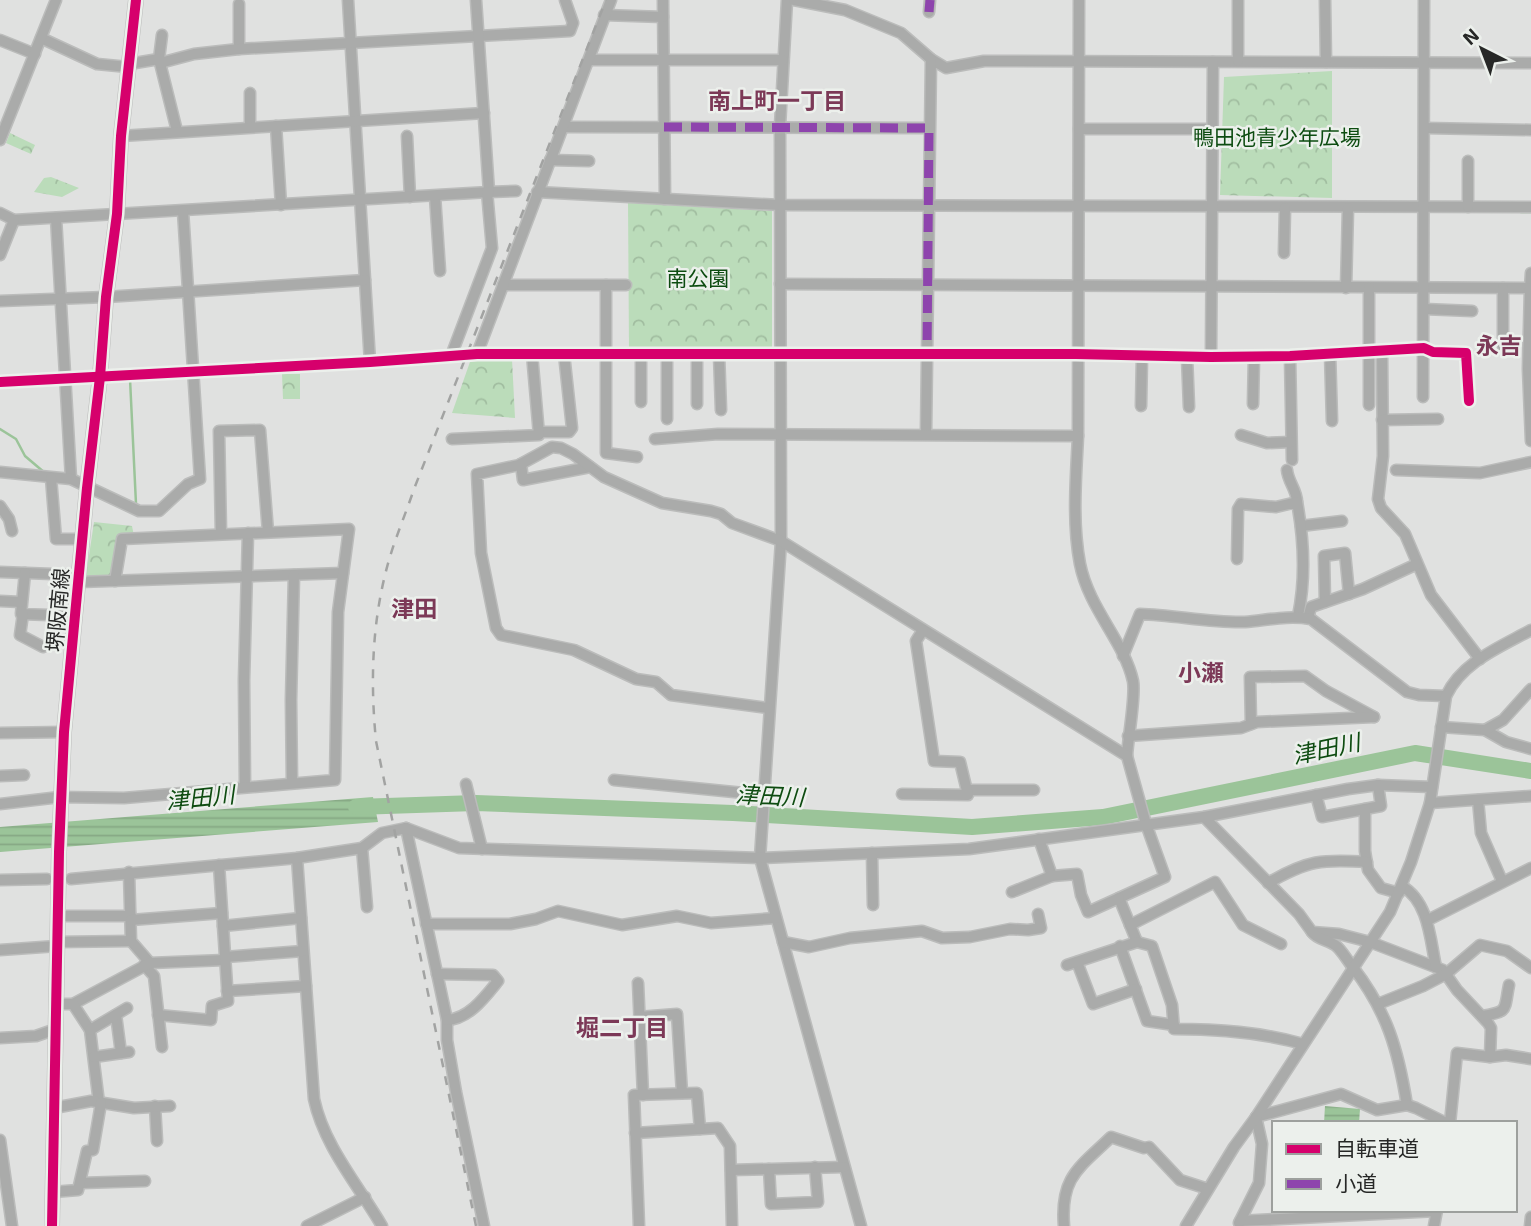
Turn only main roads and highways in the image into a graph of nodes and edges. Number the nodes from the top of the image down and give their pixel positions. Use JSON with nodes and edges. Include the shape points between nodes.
{"nodes":[{"id":1,"x":136,"y":0,"type":"edge"},
{"id":2,"x":52,"y":1226,"type":"edge"}],
"edges":[{"from":1,"to":2,"type":"main road","name":"堺阪南線","via":[[64,732]]}]}
